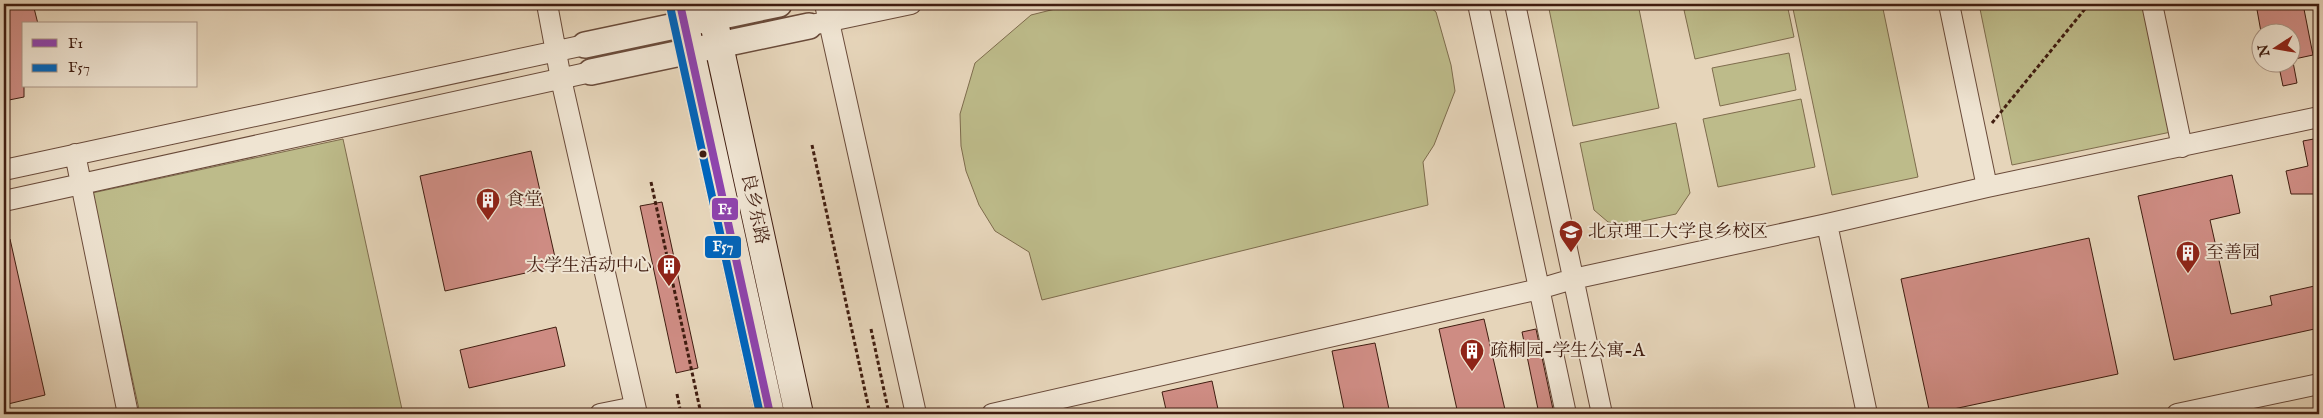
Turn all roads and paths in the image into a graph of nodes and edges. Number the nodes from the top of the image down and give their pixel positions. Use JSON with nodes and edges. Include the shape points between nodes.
{"nodes":[{"id":1,"x":547,"y":4,"type":"edge"},
{"id":2,"x":779,"y":4,"type":"edge"},
{"id":3,"x":911,"y":4,"type":"edge"},
{"id":4,"x":1478,"y":4,"type":"edge"},
{"id":5,"x":1515,"y":4,"type":"edge"},
{"id":6,"x":1949,"y":4,"type":"edge"},
{"id":7,"x":2089,"y":4,"type":"edge"},
{"id":8,"x":2152,"y":4,"type":"edge"},
{"id":9,"x":711,"y":11,"type":"edge"},
{"id":10,"x":682,"y":14,"type":"edge"},
{"id":11,"x":821,"y":17,"type":"edge"},
{"id":12,"x":585,"y":44,"type":"joint"},
{"id":13,"x":719,"y":45,"type":"junction"},
{"id":14,"x":690,"y":51,"type":"junction"},
{"id":15,"x":555,"y":52,"type":"junction"},
{"id":16,"x":591,"y":72,"type":"joint"},
{"id":17,"x":561,"y":79,"type":"junction"},
{"id":18,"x":2319,"y":116,"type":"edge"},
{"id":19,"x":1978,"y":141,"type":"junction"},
{"id":20,"x":812,"y":145,"type":"dead end"},
{"id":21,"x":2182,"y":147,"type":"junction"},
{"id":22,"x":75,"y":154,"type":"junction"},
{"id":23,"x":4,"y":170,"type":"edge"},
{"id":24,"x":651,"y":182,"type":"dead end"},
{"id":25,"x":81,"y":184,"type":"junction"},
{"id":26,"x":1987,"y":187,"type":"junction"},
{"id":27,"x":4,"y":201,"type":"edge"},
{"id":28,"x":1827,"y":224,"type":"junction"},
{"id":29,"x":1573,"y":279,"type":"junction"},
{"id":30,"x":1539,"y":289,"type":"junction"},
{"id":31,"x":871,"y":329,"type":"dead end"},
{"id":32,"x":2319,"y":384,"type":"edge"},
{"id":33,"x":677,"y":394,"type":"dead end"},
{"id":34,"x":636,"y":411,"type":"edge"},
{"id":35,"x":128,"y":414,"type":"edge"},
{"id":36,"x":600,"y":414,"type":"edge"},
{"id":37,"x":682,"y":414,"type":"edge"},
{"id":38,"x":701,"y":414,"type":"edge"},
{"id":39,"x":770,"y":414,"type":"edge"},
{"id":40,"x":799,"y":414,"type":"edge"},
{"id":41,"x":870,"y":414,"type":"edge"},
{"id":42,"x":889,"y":414,"type":"edge"},
{"id":43,"x":916,"y":414,"type":"edge"},
{"id":44,"x":992,"y":414,"type":"edge"},
{"id":45,"x":1566,"y":414,"type":"edge"},
{"id":46,"x":1602,"y":414,"type":"edge"},
{"id":47,"x":1867,"y":414,"type":"edge"},
{"id":48,"x":2177,"y":414,"type":"edge"}],
"edges":[{"from":1,"to":15,"type":"street"},
{"from":2,"to":9,"type":"street"},
{"from":3,"to":11,"type":"street"},
{"from":4,"to":30,"type":"street"},
{"from":5,"to":29,"type":"street"},
{"from":6,"to":19,"type":"street"},
{"from":7,"to":19,"type":"path"},
{"from":8,"to":21,"type":"street"},
{"from":9,"to":10,"type":"street"},
{"from":9,"to":13,"type":"main road","name":"良乡东路"},
{"from":10,"to":12,"type":"street"},
{"from":10,"to":14,"type":"main road","name":"良乡东路"},
{"from":11,"to":13,"type":"street"},
{"from":11,"to":43,"type":"street"},
{"from":12,"to":15,"type":"street"},
{"from":13,"to":14,"type":"street"},
{"from":13,"to":40,"type":"main road","name":"良乡东路"},
{"from":14,"to":16,"type":"street"},
{"from":14,"to":39,"type":"main road","name":"良乡东路"},
{"from":15,"to":17,"type":"street"},
{"from":15,"to":22,"type":"street"},
{"from":16,"to":17,"type":"street"},
{"from":17,"to":25,"type":"street"},
{"from":17,"to":34,"type":"street"},
{"from":18,"to":21,"type":"street"},
{"from":19,"to":26,"type":"street"},
{"from":20,"to":41,"type":"path"},
{"from":21,"to":26,"type":"street"},
{"from":22,"to":23,"type":"street"},
{"from":22,"to":25,"type":"street"},
{"from":24,"to":38,"type":"path"},
{"from":25,"to":27,"type":"street"},
{"from":25,"to":35,"type":"street"},
{"from":26,"to":28,"type":"street"},
{"from":28,"to":29,"type":"street"},
{"from":28,"to":47,"type":"street"},
{"from":29,"to":30,"type":"street"},
{"from":29,"to":46,"type":"street"},
{"from":30,"to":44,"type":"street"},
{"from":30,"to":45,"type":"street"},
{"from":31,"to":42,"type":"path"},
{"from":32,"to":48,"type":"street"},
{"from":33,"to":37,"type":"path"},
{"from":34,"to":36,"type":"street"}]}
